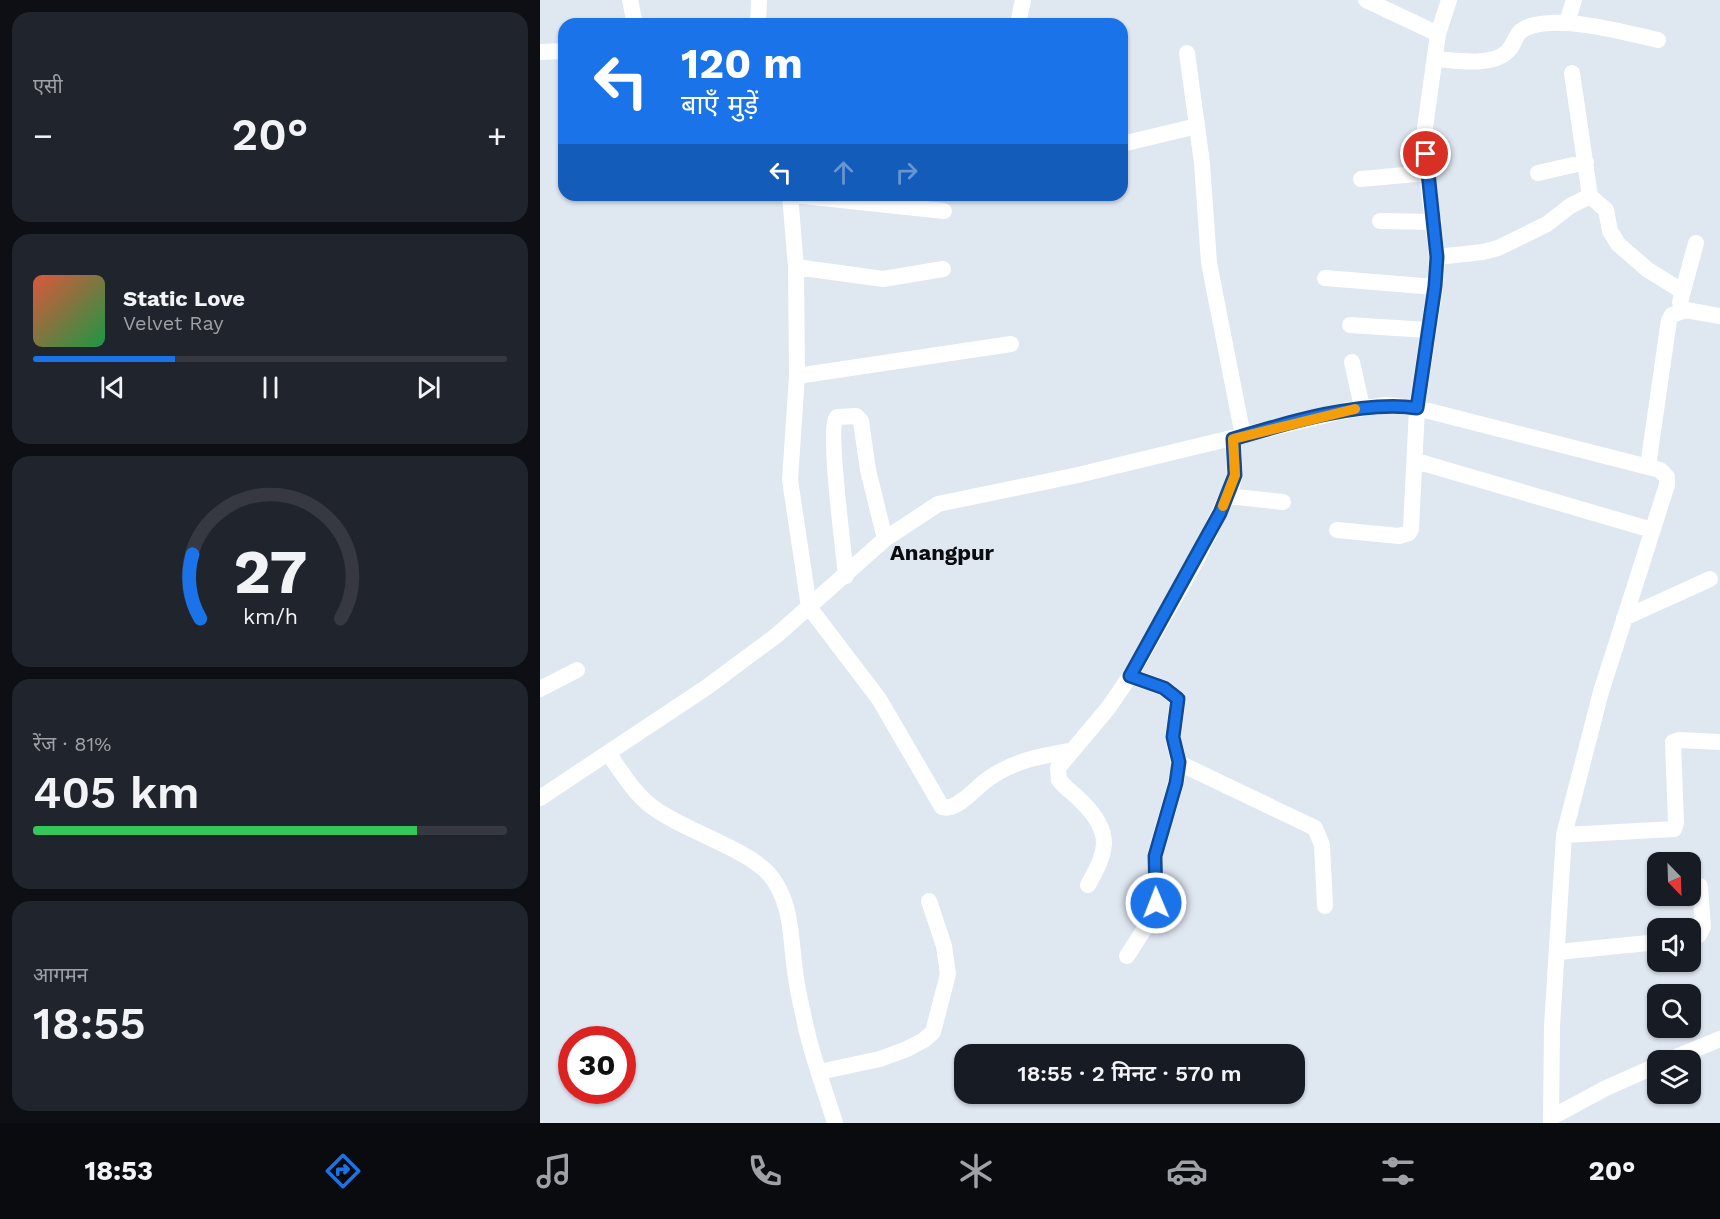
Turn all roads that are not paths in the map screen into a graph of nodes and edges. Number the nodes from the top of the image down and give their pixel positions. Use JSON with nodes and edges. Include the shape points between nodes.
{"nodes":[{"id":1,"x":630,"y":0,"type":"edge"},
{"id":2,"x":759,"y":0,"type":"edge"},
{"id":3,"x":1023,"y":0,"type":"edge"},
{"id":4,"x":1366,"y":0,"type":"edge"},
{"id":5,"x":1449,"y":0,"type":"edge"},
{"id":6,"x":1574,"y":0,"type":"edge"},
{"id":7,"x":1384,"y":5,"type":"edge"},
{"id":8,"x":634,"y":18,"type":"edge"},
{"id":9,"x":758,"y":18,"type":"edge"},
{"id":10,"x":1019,"y":18,"type":"edge"},
{"id":11,"x":1567,"y":22,"type":"junction"},
{"id":12,"x":1438,"y":34,"type":"junction"},
{"id":13,"x":1658,"y":40,"type":"dead end"},
{"id":14,"x":558,"y":51,"type":"edge"},
{"id":15,"x":540,"y":52,"type":"edge"},
{"id":16,"x":1187,"y":53,"type":"dead end"},
{"id":17,"x":1435,"y":59,"type":"junction"},
{"id":18,"x":1572,"y":73,"type":"dead end"},
{"id":19,"x":1197,"y":126,"type":"junction"},
{"id":20,"x":1128,"y":143,"type":"edge"},
{"id":21,"x":1586,"y":162,"type":"junction"},
{"id":22,"x":1427,"y":173,"type":"junction"},
{"id":23,"x":1538,"y":173,"type":"dead end"},
{"id":24,"x":1361,"y":179,"type":"dead end"},
{"id":25,"x":1590,"y":196,"type":"junction"},
{"id":26,"x":792,"y":201,"type":"edge"},
{"id":27,"x":853,"y":201,"type":"edge"},
{"id":28,"x":944,"y":210,"type":"dead end"},
{"id":29,"x":1380,"y":221,"type":"dead end"},
{"id":30,"x":1434,"y":222,"type":"junction"},
{"id":31,"x":1696,"y":243,"type":"dead end"},
{"id":32,"x":1437,"y":257,"type":"junction"},
{"id":33,"x":796,"y":267,"type":"junction"},
{"id":34,"x":943,"y":269,"type":"dead end"},
{"id":35,"x":1324,"y":278,"type":"dead end"},
{"id":36,"x":1435,"y":286,"type":"junction"},
{"id":37,"x":1682,"y":291,"type":"junction"},
{"id":38,"x":1678,"y":312,"type":"junction"},
{"id":39,"x":1720,"y":316,"type":"edge"},
{"id":40,"x":1350,"y":325,"type":"dead end"},
{"id":41,"x":1427,"y":330,"type":"junction"},
{"id":42,"x":1011,"y":344,"type":"dead end"},
{"id":43,"x":1352,"y":362,"type":"dead end"},
{"id":44,"x":797,"y":376,"type":"junction"},
{"id":45,"x":1362,"y":407,"type":"junction"},
{"id":46,"x":1417,"y":408,"type":"junction"},
{"id":47,"x":1238,"y":438,"type":"junction"},
{"id":48,"x":1416,"y":461,"type":"junction"},
{"id":49,"x":1648,"y":466,"type":"junction"},
{"id":50,"x":1227,"y":496,"type":"junction"},
{"id":51,"x":1283,"y":502,"type":"dead end"},
{"id":52,"x":1337,"y":530,"type":"dead end"},
{"id":53,"x":1652,"y":530,"type":"junction"},
{"id":54,"x":885,"y":539,"type":"junction"},
{"id":55,"x":846,"y":576,"type":"junction"},
{"id":56,"x":1710,"y":579,"type":"dead end"},
{"id":57,"x":809,"y":607,"type":"junction"},
{"id":58,"x":1624,"y":618,"type":"junction"},
{"id":59,"x":577,"y":670,"type":"dead end"},
{"id":60,"x":1130,"y":676,"type":"junction"},
{"id":61,"x":540,"y":689,"type":"edge"},
{"id":62,"x":1720,"y":742,"type":"edge"},
{"id":63,"x":1070,"y":751,"type":"junction"},
{"id":64,"x":608,"y":753,"type":"junction"},
{"id":65,"x":1179,"y":762,"type":"junction"},
{"id":66,"x":540,"y":798,"type":"edge"},
{"id":67,"x":1564,"y":835,"type":"junction"},
{"id":68,"x":1088,"y":885,"type":"dead end"},
{"id":69,"x":1701,"y":900,"type":"edge"},
{"id":70,"x":929,"y":902,"type":"dead end"},
{"id":71,"x":1324,"y":906,"type":"dead end"},
{"id":72,"x":1701,"y":931,"type":"edge"},
{"id":73,"x":1647,"y":943,"type":"edge"},
{"id":74,"x":1558,"y":952,"type":"junction"},
{"id":75,"x":1127,"y":956,"type":"dead end"},
{"id":76,"x":1720,"y":1039,"type":"edge"},
{"id":77,"x":1693,"y":1050,"type":"edge"},
{"id":78,"x":1647,"y":1070,"type":"edge"},
{"id":79,"x":819,"y":1072,"type":"junction"},
{"id":80,"x":1552,"y":1120,"type":"edge"},
{"id":81,"x":835,"y":1123,"type":"edge"}],
"edges":[{"from":1,"to":8,"type":"street"},
{"from":2,"to":9,"type":"street"},
{"from":3,"to":10,"type":"street"},
{"from":4,"to":7,"type":"street"},
{"from":5,"to":12,"type":"street"},
{"from":6,"to":11,"type":"street"},
{"from":7,"to":12,"type":"street"},
{"from":11,"to":13,"type":"street"},
{"from":11,"to":17,"type":"street","via":[[1525,29],[1516,34],[1507,52],[1498,57]]},
{"from":12,"to":17,"type":"street"},
{"from":14,"to":15,"type":"street"},
{"from":16,"to":19,"type":"street"},
{"from":17,"to":22,"type":"street","via":[[1425,128]]},
{"from":18,"to":21,"type":"street"},
{"from":19,"to":20,"type":"street"},
{"from":19,"to":47,"type":"street","via":[[1209,263]]},
{"from":21,"to":23,"type":"street"},
{"from":21,"to":25,"type":"street"},
{"from":22,"to":24,"type":"street"},
{"from":22,"to":30,"type":"street"},
{"from":25,"to":32,"type":"street","via":[[1547,224],[1498,248]]},
{"from":25,"to":37,"type":"street","via":[[1606,210],[1610,231],[1618,244],[1648,270]]},
{"from":26,"to":33,"type":"street"},
{"from":27,"to":28,"type":"street"},
{"from":29,"to":30,"type":"street"},
{"from":30,"to":32,"type":"street"},
{"from":31,"to":37,"type":"street"},
{"from":32,"to":36,"type":"street"},
{"from":33,"to":34,"type":"street","via":[[883,279]]},
{"from":33,"to":44,"type":"street"},
{"from":35,"to":36,"type":"street"},
{"from":36,"to":41,"type":"street"},
{"from":37,"to":38,"type":"street"},
{"from":38,"to":39,"type":"street"},
{"from":38,"to":49,"type":"street","via":[[1670,320]]},
{"from":40,"to":41,"type":"street"},
{"from":41,"to":46,"type":"street"},
{"from":42,"to":44,"type":"street"},
{"from":43,"to":45,"type":"street"},
{"from":44,"to":57,"type":"street","via":[[790,480]]},
{"from":45,"to":46,"type":"street"},
{"from":45,"to":47,"type":"street"},
{"from":46,"to":48,"type":"street"},
{"from":46,"to":49,"type":"street"},
{"from":47,"to":50,"type":"street","via":[[1235,475]]},
{"from":47,"to":54,"type":"street","via":[[951,499],[927,509]]},
{"from":48,"to":52,"type":"street","via":[[1409,533],[1391,536]]},
{"from":48,"to":53,"type":"street"},
{"from":49,"to":53,"type":"street","via":[[1667,477]]},
{"from":50,"to":51,"type":"street"},
{"from":50,"to":60,"type":"street","via":[[1196,561]]},
{"from":53,"to":58,"type":"street"},
{"from":54,"to":55,"type":"street"},
{"from":54,"to":55,"type":"street","via":[[861,421],[856,416],[837,417],[833,423],[834,451]]},
{"from":55,"to":57,"type":"street"},
{"from":56,"to":58,"type":"street"},
{"from":57,"to":63,"type":"street","via":[[879,699],[942,807],[954,805],[1014,764]]},
{"from":57,"to":64,"type":"street","via":[[707,687]]},
{"from":58,"to":67,"type":"street"},
{"from":59,"to":61,"type":"street"},
{"from":60,"to":63,"type":"street"},
{"from":60,"to":65,"type":"street","via":[[1164,688],[1178,699],[1173,737]]},
{"from":62,"to":67,"type":"street","via":[[1673,742],[1677,823],[1674,829]]},
{"from":63,"to":68,"type":"street","via":[[1058,768],[1059,780],[1088,809],[1105,843],[1104,855]]},
{"from":64,"to":66,"type":"street"},
{"from":64,"to":79,"type":"street","via":[[634,790],[651,806],[768,873],[785,905],[810,1047]]},
{"from":65,"to":71,"type":"street","via":[[1314,828],[1322,846]]},
{"from":65,"to":75,"type":"street","via":[[1155,856],[1154,912]]},
{"from":67,"to":74,"type":"street"},
{"from":69,"to":72,"type":"street"},
{"from":70,"to":79,"type":"street","via":[[944,946],[948,974],[933,1032],[898,1053]]},
{"from":73,"to":74,"type":"street"},
{"from":74,"to":80,"type":"street","via":[[1552,1026]]},
{"from":76,"to":77,"type":"street"},
{"from":78,"to":80,"type":"street"},
{"from":79,"to":81,"type":"street"}]}
